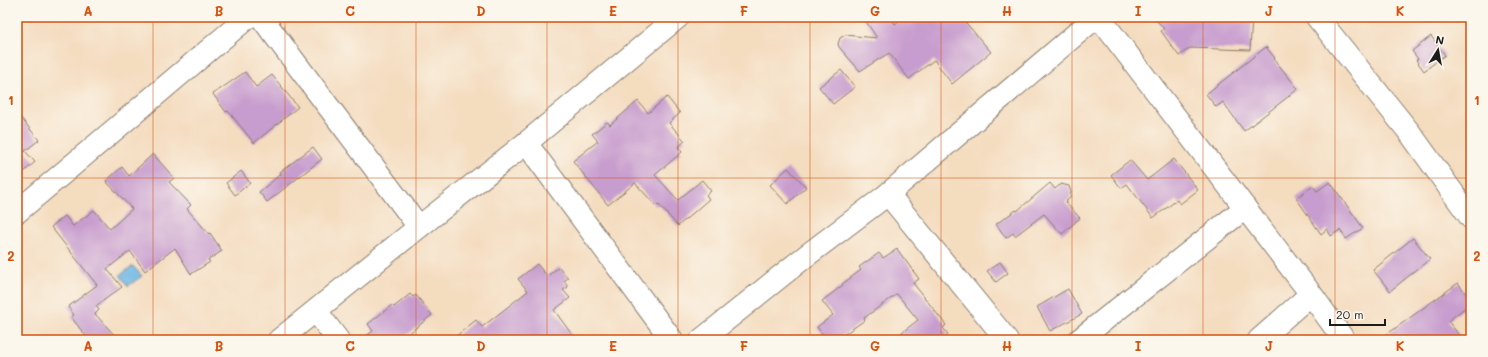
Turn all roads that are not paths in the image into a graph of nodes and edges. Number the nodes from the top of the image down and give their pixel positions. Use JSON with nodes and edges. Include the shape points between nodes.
{"nodes":[{"id":1,"x":248,"y":17,"type":"edge"},
{"id":2,"x":261,"y":17,"type":"edge"},
{"id":3,"x":678,"y":17,"type":"edge"},
{"id":4,"x":1098,"y":17,"type":"edge"},
{"id":5,"x":1317,"y":17,"type":"edge"},
{"id":6,"x":526,"y":143,"type":"junction"},
{"id":7,"x":888,"y":194,"type":"junction"},
{"id":8,"x":1245,"y":208,"type":"junction"},
{"id":9,"x":17,"y":212,"type":"edge"},
{"id":10,"x":1471,"y":218,"type":"edge"},
{"id":11,"x":419,"y":227,"type":"junction"},
{"id":12,"x":1311,"y":294,"type":"junction"},
{"id":13,"x":316,"y":311,"type":"junction"},
{"id":14,"x":279,"y":340,"type":"edge"},
{"id":15,"x":338,"y":340,"type":"edge"},
{"id":16,"x":672,"y":340,"type":"edge"},
{"id":17,"x":701,"y":340,"type":"edge"},
{"id":18,"x":1007,"y":340,"type":"edge"},
{"id":19,"x":1079,"y":340,"type":"edge"},
{"id":20,"x":1259,"y":340,"type":"edge"},
{"id":21,"x":1344,"y":340,"type":"edge"}],
"edges":[{"from":1,"to":9,"type":"street"},
{"from":2,"to":11,"type":"street"},
{"from":3,"to":6,"type":"street"},
{"from":4,"to":7,"type":"street"},
{"from":4,"to":8,"type":"street"},
{"from":5,"to":10,"type":"street","via":[[1410,133]]},
{"from":6,"to":11,"type":"street"},
{"from":6,"to":16,"type":"street"},
{"from":7,"to":17,"type":"street"},
{"from":7,"to":18,"type":"street"},
{"from":8,"to":12,"type":"street"},
{"from":8,"to":19,"type":"street"},
{"from":11,"to":13,"type":"street"},
{"from":12,"to":20,"type":"street"},
{"from":12,"to":21,"type":"street"},
{"from":13,"to":14,"type":"street"},
{"from":13,"to":15,"type":"street"}]}
